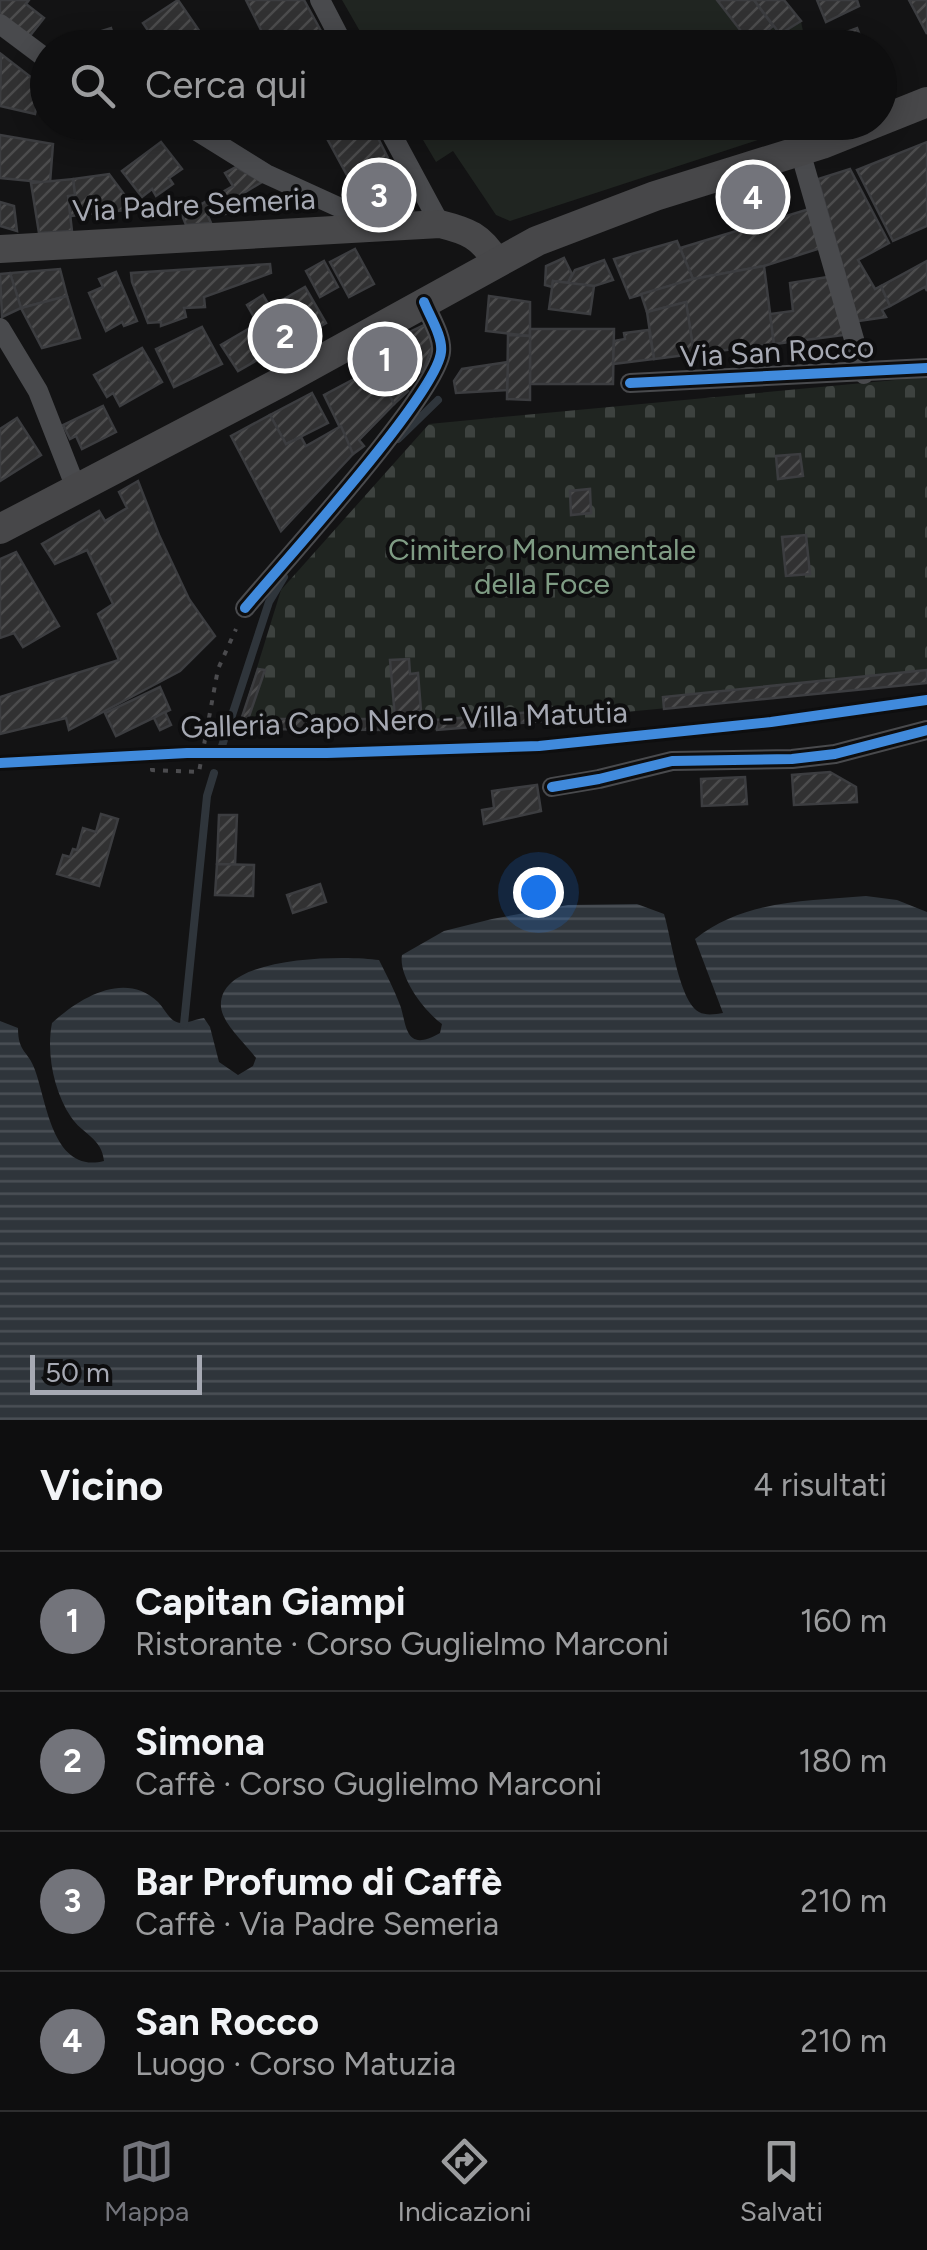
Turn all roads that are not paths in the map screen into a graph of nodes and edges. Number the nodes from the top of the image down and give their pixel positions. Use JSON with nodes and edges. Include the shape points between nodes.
{"nodes":[{"id":1,"x":320,"y":0,"type":"edge"},
{"id":2,"x":0,"y":24,"type":"edge"},
{"id":3,"x":336,"y":30,"type":"edge"},
{"id":4,"x":30,"y":46,"type":"edge"},
{"id":5,"x":927,"y":102,"type":"edge"},
{"id":6,"x":897,"y":114,"type":"edge"},
{"id":7,"x":211,"y":140,"type":"edge"},
{"id":8,"x":395,"y":140,"type":"edge"},
{"id":9,"x":829,"y":140,"type":"edge"},
{"id":10,"x":800,"y":151,"type":"junction"},
{"id":11,"x":440,"y":224,"type":"junction"},
{"id":12,"x":369,"y":228,"type":"junction"},
{"id":13,"x":0,"y":249,"type":"edge"},
{"id":14,"x":496,"y":261,"type":"junction"},
{"id":15,"x":424,"y":302,"type":"junction"},
{"id":16,"x":0,"y":328,"type":"edge"},
{"id":17,"x":927,"y":368,"type":"edge"},
{"id":18,"x":864,"y":374,"type":"junction"},
{"id":19,"x":630,"y":383,"type":"dead end"},
{"id":20,"x":76,"y":488,"type":"junction"},
{"id":21,"x":0,"y":529,"type":"edge"},
{"id":22,"x":245,"y":608,"type":"road end"},
{"id":23,"x":927,"y":730,"type":"edge"},
{"id":24,"x":552,"y":786,"type":"dead end"}],
"edges":[{"from":1,"to":3,"type":"street"},
{"from":2,"to":4,"type":"street"},
{"from":5,"to":6,"type":"main road"},
{"from":7,"to":12,"type":"street"},
{"from":8,"to":11,"type":"street"},
{"from":9,"to":10,"type":"main road"},
{"from":10,"to":14,"type":"main road","via":[[655,196]]},
{"from":10,"to":18,"type":"street","name":"Via San Rocco"},
{"from":11,"to":12,"type":"main road","name":"Via Padre Semeria"},
{"from":11,"to":14,"type":"main road","name":"Via Padre Semeria","via":[[475,235]]},
{"from":12,"to":13,"type":"main road","name":"Via Padre Semeria"},
{"from":14,"to":15,"type":"main road"},
{"from":15,"to":20,"type":"main road"},
{"from":15,"to":22,"type":"street","via":[[442,347],[414,405]]},
{"from":16,"to":20,"type":"street","via":[[38,391]]},
{"from":17,"to":18,"type":"street","name":"Via San Rocco"},
{"from":18,"to":19,"type":"street","name":"Via San Rocco"},
{"from":20,"to":21,"type":"main road"},
{"from":23,"to":24,"type":"street","via":[[835,754],[672,761]]}]}
